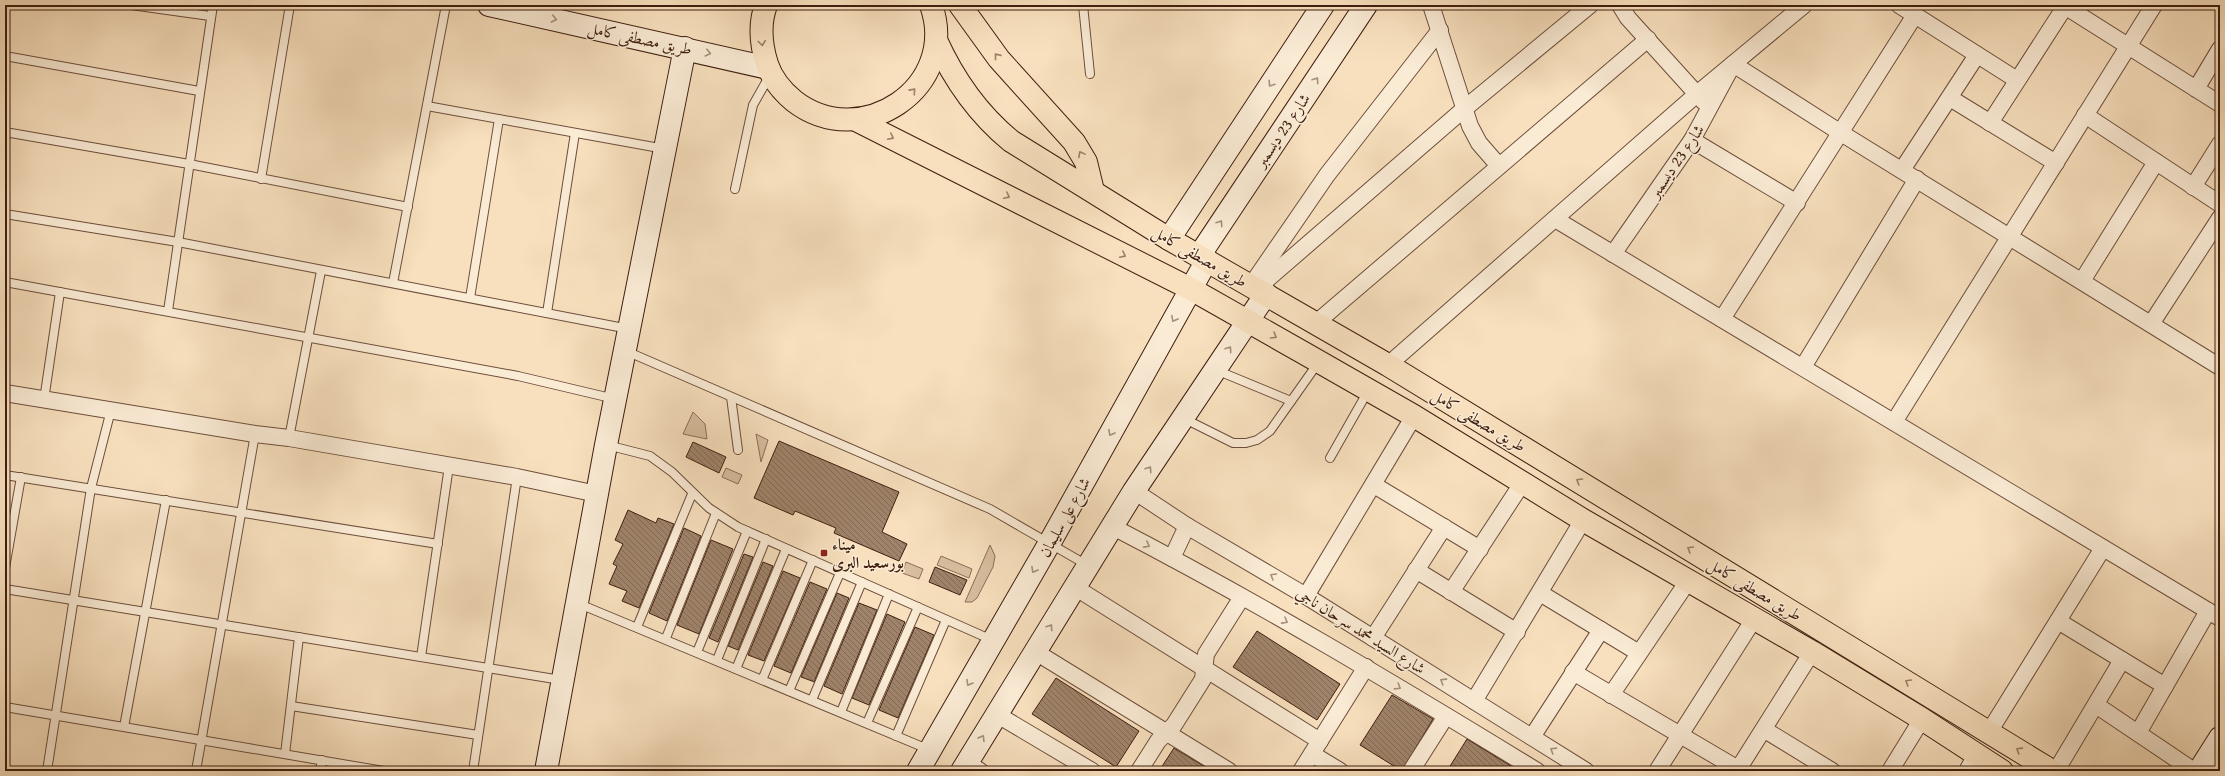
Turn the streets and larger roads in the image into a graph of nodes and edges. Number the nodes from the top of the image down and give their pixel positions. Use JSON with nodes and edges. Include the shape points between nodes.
{"nodes":[{"id":1,"x":489,"y":5,"type":"edge"},
{"id":2,"x":766,"y":5,"type":"edge"},
{"id":3,"x":931,"y":5,"type":"edge"},
{"id":4,"x":960,"y":5,"type":"edge"},
{"id":5,"x":1324,"y":5,"type":"edge"},
{"id":6,"x":1366,"y":5,"type":"edge"},
{"id":7,"x":1431,"y":5,"type":"edge"},
{"id":8,"x":1590,"y":5,"type":"edge"},
{"id":9,"x":1620,"y":5,"type":"edge"},
{"id":10,"x":1804,"y":5,"type":"edge"},
{"id":11,"x":1899,"y":5,"type":"edge"},
{"id":12,"x":2064,"y":5,"type":"edge"},
{"id":13,"x":2154,"y":5,"type":"edge"},
{"id":14,"x":1915,"y":15,"type":"junction"},
{"id":15,"x":1440,"y":30,"type":"junction"},
{"id":16,"x":1648,"y":39,"type":"junction"},
{"id":17,"x":936,"y":40,"type":"junction"},
{"id":18,"x":2128,"y":46,"type":"junction"},
{"id":19,"x":686,"y":48,"type":"junction"},
{"id":20,"x":2220,"y":49,"type":"edge"},
{"id":21,"x":1978,"y":55,"type":"junction"},
{"id":22,"x":1733,"y":64,"type":"junction"},
{"id":23,"x":770,"y":71,"type":"junction"},
{"id":24,"x":2017,"y":80,"type":"junction"},
{"id":25,"x":2196,"y":89,"type":"junction"},
{"id":26,"x":1697,"y":94,"type":"junction"},
{"id":27,"x":1950,"y":98,"type":"junction"},
{"id":28,"x":2220,"y":104,"type":"edge"},
{"id":29,"x":1464,"y":109,"type":"junction"},
{"id":30,"x":1710,"y":109,"type":"junction"},
{"id":31,"x":2085,"y":116,"type":"junction"},
{"id":32,"x":856,"y":120,"type":"junction"},
{"id":33,"x":1990,"y":123,"type":"junction"},
{"id":34,"x":1841,"y":133,"type":"junction"},
{"id":35,"x":1692,"y":140,"type":"junction"},
{"id":36,"x":2220,"y":144,"type":"edge"},
{"id":37,"x":2156,"y":162,"type":"junction"},
{"id":38,"x":2056,"y":163,"type":"junction"},
{"id":39,"x":1498,"y":166,"type":"junction"},
{"id":40,"x":1902,"y":170,"type":"junction"},
{"id":41,"x":1917,"y":179,"type":"junction"},
{"id":42,"x":2193,"y":186,"type":"junction"},
{"id":43,"x":1093,"y":191,"type":"junction"},
{"id":44,"x":1797,"y":203,"type":"junction"},
{"id":45,"x":2220,"y":204,"type":"edge"},
{"id":46,"x":2220,"y":218,"type":"edge"},
{"id":47,"x":1555,"y":219,"type":"junction"},
{"id":48,"x":2010,"y":237,"type":"junction"},
{"id":49,"x":1169,"y":239,"type":"junction"},
{"id":50,"x":1613,"y":254,"type":"junction"},
{"id":51,"x":1203,"y":258,"type":"junction"},
{"id":52,"x":2082,"y":281,"type":"junction"},
{"id":53,"x":1191,"y":289,"type":"junction"},
{"id":54,"x":1258,"y":290,"type":"junction"},
{"id":55,"x":1722,"y":319,"type":"junction"},
{"id":56,"x":1248,"y":321,"type":"junction"},
{"id":57,"x":1316,"y":323,"type":"junction"},
{"id":58,"x":2152,"y":324,"type":"junction"},
{"id":59,"x":2219,"y":364,"type":"edge"},
{"id":60,"x":1388,"y":365,"type":"junction"},
{"id":61,"x":1803,"y":368,"type":"junction"},
{"id":62,"x":5,"y":393,"type":"edge"},
{"id":63,"x":1414,"y":416,"type":"junction"},
{"id":64,"x":1894,"y":422,"type":"junction"},
{"id":65,"x":1523,"y":482,"type":"junction"},
{"id":66,"x":1374,"y":485,"type":"junction"},
{"id":67,"x":1134,"y":491,"type":"junction"},
{"id":68,"x":597,"y":494,"type":"junction"},
{"id":69,"x":1583,"y":520,"type":"junction"},
{"id":70,"x":1187,"y":526,"type":"junction"},
{"id":71,"x":1113,"y":527,"type":"junction"},
{"id":72,"x":1444,"y":527,"type":"junction"},
{"id":73,"x":2103,"y":548,"type":"junction"},
{"id":74,"x":1480,"y":549,"type":"junction"},
{"id":75,"x":1172,"y":558,"type":"junction"},
{"id":76,"x":1416,"y":570,"type":"junction"},
{"id":77,"x":1688,"y":581,"type":"junction"},
{"id":78,"x":1076,"y":588,"type":"junction"},
{"id":79,"x":1451,"y":592,"type":"junction"},
{"id":80,"x":1540,"y":593,"type":"junction"},
{"id":81,"x":1306,"y":596,"type":"junction"},
{"id":82,"x":1242,"y":597,"type":"junction"},
{"id":83,"x":2214,"y":614,"type":"edge"},
{"id":84,"x":1754,"y":619,"type":"junction"},
{"id":85,"x":2058,"y":621,"type":"junction"},
{"id":86,"x":1600,"y":630,"type":"junction"},
{"id":87,"x":1517,"y":632,"type":"junction"},
{"id":88,"x":1373,"y":638,"type":"junction"},
{"id":89,"x":1034,"y":651,"type":"junction"},
{"id":90,"x":1812,"y":652,"type":"junction"},
{"id":91,"x":1639,"y":653,"type":"junction"},
{"id":92,"x":2122,"y":660,"type":"junction"},
{"id":93,"x":1366,"y":667,"type":"junction"},
{"id":94,"x":1204,"y":668,"type":"junction"},
{"id":95,"x":1573,"y":672,"type":"junction"},
{"id":96,"x":2164,"y":686,"type":"junction"},
{"id":97,"x":1611,"y":695,"type":"junction"},
{"id":98,"x":1474,"y":701,"type":"junction"},
{"id":99,"x":2096,"y":705,"type":"junction"},
{"id":100,"x":996,"y":714,"type":"junction"},
{"id":101,"x":1446,"y":716,"type":"junction"},
{"id":102,"x":1922,"y":719,"type":"junction"},
{"id":103,"x":1765,"y":730,"type":"junction"},
{"id":104,"x":1989,"y":732,"type":"junction"},
{"id":105,"x":1166,"y":733,"type":"junction"},
{"id":106,"x":2138,"y":733,"type":"junction"},
{"id":107,"x":1680,"y":736,"type":"junction"},
{"id":108,"x":1532,"y":737,"type":"junction"},
{"id":109,"x":2220,"y":738,"type":"edge"},
{"id":110,"x":1316,"y":747,"type":"junction"},
{"id":111,"x":1972,"y":763,"type":"edge"},
{"id":112,"x":970,"y":768,"type":"edge"},
{"id":113,"x":1533,"y":770,"type":"edge"},
{"id":114,"x":1737,"y":770,"type":"edge"},
{"id":115,"x":1827,"y":770,"type":"edge"},
{"id":116,"x":546,"y":771,"type":"edge"},
{"id":117,"x":918,"y":771,"type":"edge"},
{"id":118,"x":1092,"y":771,"type":"edge"},
{"id":119,"x":1139,"y":771,"type":"edge"},
{"id":120,"x":1229,"y":771,"type":"edge"},
{"id":121,"x":1301,"y":771,"type":"edge"},
{"id":122,"x":1340,"y":771,"type":"edge"},
{"id":123,"x":1411,"y":771,"type":"edge"},
{"id":124,"x":1586,"y":771,"type":"edge"},
{"id":125,"x":1656,"y":771,"type":"edge"},
{"id":126,"x":1890,"y":771,"type":"edge"},
{"id":127,"x":2002,"y":771,"type":"edge"},
{"id":128,"x":2052,"y":771,"type":"edge"},
{"id":129,"x":2056,"y":771,"type":"edge"},
{"id":130,"x":2194,"y":771,"type":"edge"},
{"id":131,"x":2199,"y":771,"type":"edge"}],
"edges":[{"from":1,"to":19,"type":"street","name":"طريق مصطفى كامل","one_way":true},
{"from":2,"to":23,"type":"main road","one_way":true,"via":[[762,39]]},
{"from":3,"to":17,"type":"main road","via":[[936,25]]},
{"from":43,"to":4,"type":"main road","one_way":true,"via":[[1086,162],[1074,142],[999,59]]},
{"from":5,"to":49,"type":"street","one_way":true},
{"from":51,"to":6,"type":"street","name":"شارع 23 ديسمبر","one_way":true},
{"from":7,"to":15,"type":"street"},
{"from":8,"to":29,"type":"street"},
{"from":9,"to":16,"type":"street","via":[[1628,18]]},
{"from":10,"to":22,"type":"street"},
{"from":11,"to":14,"type":"street"},
{"from":12,"to":18,"type":"street"},
{"from":12,"to":24,"type":"street"},
{"from":13,"to":18,"type":"street"},
{"from":14,"to":21,"type":"street"},
{"from":14,"to":34,"type":"street"},
{"from":15,"to":29,"type":"street"},
{"from":15,"to":54,"type":"street","via":[[1327,175]]},
{"from":16,"to":26,"type":"street"},
{"from":16,"to":39,"type":"street"},
{"from":32,"to":17,"type":"main road","one_way":true,"via":[[885,112],[910,94],[928,70]]},
{"from":17,"to":43,"type":"main road","name":"طريق مصطفى كامل","via":[[959,84],[992,125],[1012,141]]},
{"from":18,"to":25,"type":"street"},
{"from":18,"to":31,"type":"street"},
{"from":19,"to":23,"type":"street","name":"طريق مصطفى كامل","one_way":true},
{"from":19,"to":68,"type":"street"},
{"from":20,"to":25,"type":"street"},
{"from":21,"to":24,"type":"street"},
{"from":21,"to":27,"type":"street"},
{"from":22,"to":26,"type":"street"},
{"from":22,"to":30,"type":"street","name":"شارع 23 ديسمبر"},
{"from":22,"to":34,"type":"street"},
{"from":23,"to":32,"type":"main road","via":[[789,97],[809,111],[832,118]]},
{"from":24,"to":33,"type":"street"},
{"from":25,"to":28,"type":"street"},
{"from":26,"to":30,"type":"street"},
{"from":26,"to":47,"type":"street"},
{"from":27,"to":33,"type":"street"},
{"from":27,"to":40,"type":"street"},
{"from":29,"to":39,"type":"street","via":[[1479,143]]},
{"from":29,"to":54,"type":"street"},
{"from":30,"to":35,"type":"street","name":"شارع 23 ديسمبر"},
{"from":31,"to":37,"type":"street"},
{"from":31,"to":38,"type":"street"},
{"from":32,"to":53,"type":"main road","name":"طريق مصطفى كامل","one_way":true},
{"from":33,"to":38,"type":"street"},
{"from":34,"to":40,"type":"street"},
{"from":34,"to":44,"type":"street"},
{"from":35,"to":44,"type":"street"},
{"from":35,"to":50,"type":"street","name":"شارع 23 ديسمبر"},
{"from":36,"to":42,"type":"street"},
{"from":37,"to":42,"type":"street"},
{"from":37,"to":52,"type":"street"},
{"from":38,"to":48,"type":"street"},
{"from":39,"to":57,"type":"street"},
{"from":40,"to":41,"type":"street"},
{"from":41,"to":48,"type":"street"},
{"from":41,"to":61,"type":"street"},
{"from":42,"to":45,"type":"street"},
{"from":43,"to":49,"type":"main road","name":"طريق مصطفى كامل"},
{"from":44,"to":55,"type":"street"},
{"from":46,"to":58,"type":"street"},
{"from":47,"to":50,"type":"street"},
{"from":47,"to":60,"type":"street"},
{"from":48,"to":52,"type":"street"},
{"from":48,"to":64,"type":"street"},
{"from":49,"to":51,"type":"main road","name":"طريق مصطفى كامل"},
{"from":50,"to":55,"type":"street"},
{"from":51,"to":53,"type":"street","name":"شارع على سليمان"},
{"from":51,"to":54,"type":"main road","name":"طريق مصطفى كامل"},
{"from":52,"to":58,"type":"street"},
{"from":53,"to":56,"type":"main road","name":"طريق مصطفى كامل"},
{"from":53,"to":117,"type":"street","name":"شارع على سليمان","one_way":true,"via":[[1049,544]]},
{"from":54,"to":56,"type":"street"},
{"from":54,"to":57,"type":"main road","name":"طريق مصطفى كامل"},
{"from":55,"to":61,"type":"street"},
{"from":56,"to":63,"type":"main road","name":"طريق مصطفى كامل","one_way":true},
{"from":67,"to":56,"type":"street","one_way":true},
{"from":57,"to":60,"type":"main road","name":"طريق مصطفى كامل"},
{"from":58,"to":59,"type":"street"},
{"from":104,"to":60,"type":"main road","name":"طريق مصطفى كامل","one_way":true},
{"from":61,"to":64,"type":"street"},
{"from":62,"to":68,"type":"street","via":[[289,438],[517,477]]},
{"from":63,"to":65,"type":"main road","name":"طريق مصطفى كامل"},
{"from":63,"to":66,"type":"street"},
{"from":64,"to":73,"type":"street"},
{"from":65,"to":69,"type":"main road","name":"طريق مصطفى كامل"},
{"from":65,"to":74,"type":"street"},
{"from":66,"to":72,"type":"street"},
{"from":66,"to":81,"type":"street"},
{"from":67,"to":70,"type":"street","name":"شارع السيد محمد سرحان ناجي"},
{"from":67,"to":71,"type":"street"},
{"from":68,"to":116,"type":"street"},
{"from":69,"to":77,"type":"main road","name":"طريق مصطفى كامل"},
{"from":69,"to":80,"type":"street"},
{"from":70,"to":75,"type":"street"},
{"from":81,"to":70,"type":"street","name":"شارع السيد محمد سرحان ناجي","one_way":true},
{"from":71,"to":75,"type":"street","name":"شارع السيد محمد سرحان ناجي","one_way":true},
{"from":71,"to":78,"type":"street"},
{"from":72,"to":74,"type":"street"},
{"from":72,"to":76,"type":"street"},
{"from":73,"to":83,"type":"street"},
{"from":73,"to":85,"type":"street"},
{"from":74,"to":79,"type":"street"},
{"from":75,"to":82,"type":"street","name":"شارع السيد محمد سرحان ناجي"},
{"from":76,"to":79,"type":"street"},
{"from":76,"to":88,"type":"street"},
{"from":77,"to":84,"type":"main road","name":"طريق مصطفى كامل"},
{"from":77,"to":91,"type":"street"},
{"from":89,"to":78,"type":"street","one_way":true},
{"from":78,"to":94,"type":"street"},
{"from":79,"to":87,"type":"street"},
{"from":80,"to":86,"type":"street"},
{"from":80,"to":87,"type":"street"},
{"from":81,"to":88,"type":"street","name":"شارع السيد محمد سرحان ناجي"},
{"from":82,"to":93,"type":"street","name":"شارع السيد محمد سرحان ناجي","one_way":true},
{"from":82,"to":94,"type":"street","via":[[1206,654]]},
{"from":83,"to":96,"type":"street"},
{"from":84,"to":90,"type":"main road","name":"طريق مصطفى كامل"},
{"from":84,"to":107,"type":"street"},
{"from":85,"to":92,"type":"street"},
{"from":85,"to":104,"type":"street"},
{"from":86,"to":91,"type":"street"},
{"from":86,"to":95,"type":"street"},
{"from":87,"to":98,"type":"street"},
{"from":98,"to":88,"type":"street","name":"شارع السيد محمد سرحان ناجي","one_way":true},
{"from":89,"to":100,"type":"street"},
{"from":89,"to":105,"type":"street"},
{"from":90,"to":102,"type":"main road","name":"طريق مصطفى كامل"},
{"from":90,"to":103,"type":"street"},
{"from":91,"to":97,"type":"street"},
{"from":92,"to":96,"type":"street"},
{"from":92,"to":99,"type":"street"},
{"from":93,"to":101,"type":"street","name":"شارع السيد محمد سرحان ناجي","one_way":true},
{"from":93,"to":110,"type":"street"},
{"from":94,"to":105,"type":"street","via":[[1203,679],[1174,725]]},
{"from":94,"to":110,"type":"street"},
{"from":95,"to":97,"type":"street"},
{"from":95,"to":108,"type":"street"},
{"from":96,"to":106,"type":"street"},
{"from":97,"to":107,"type":"street"},
{"from":98,"to":108,"type":"street","name":"شارع السيد محمد سرحان ناجي"},
{"from":99,"to":106,"type":"street"},
{"from":99,"to":129,"type":"street"},
{"from":112,"to":100,"type":"street","one_way":true},
{"from":100,"to":118,"type":"street"},
{"from":101,"to":113,"type":"street","name":"شارع السيد محمد سرحان ناجي"},
{"from":101,"to":123,"type":"street"},
{"from":102,"to":111,"type":"main road","name":"طريق مصطفى كامل"},
{"from":102,"to":126,"type":"street"},
{"from":103,"to":114,"type":"street"},
{"from":103,"to":115,"type":"street"},
{"from":128,"to":104,"type":"main road","name":"طريق مصطفى كامل","one_way":true},
{"from":105,"to":119,"type":"street"},
{"from":105,"to":120,"type":"street"},
{"from":106,"to":130,"type":"street"},
{"from":107,"to":114,"type":"street"},
{"from":107,"to":125,"type":"street"},
{"from":124,"to":108,"type":"street","name":"شارع السيد محمد سرحان ناجي","one_way":true},
{"from":109,"to":131,"type":"street"},
{"from":110,"to":121,"type":"street"},
{"from":110,"to":122,"type":"street"},
{"from":111,"to":127,"type":"main road","name":"طريق مصطفى كامل"}]}
